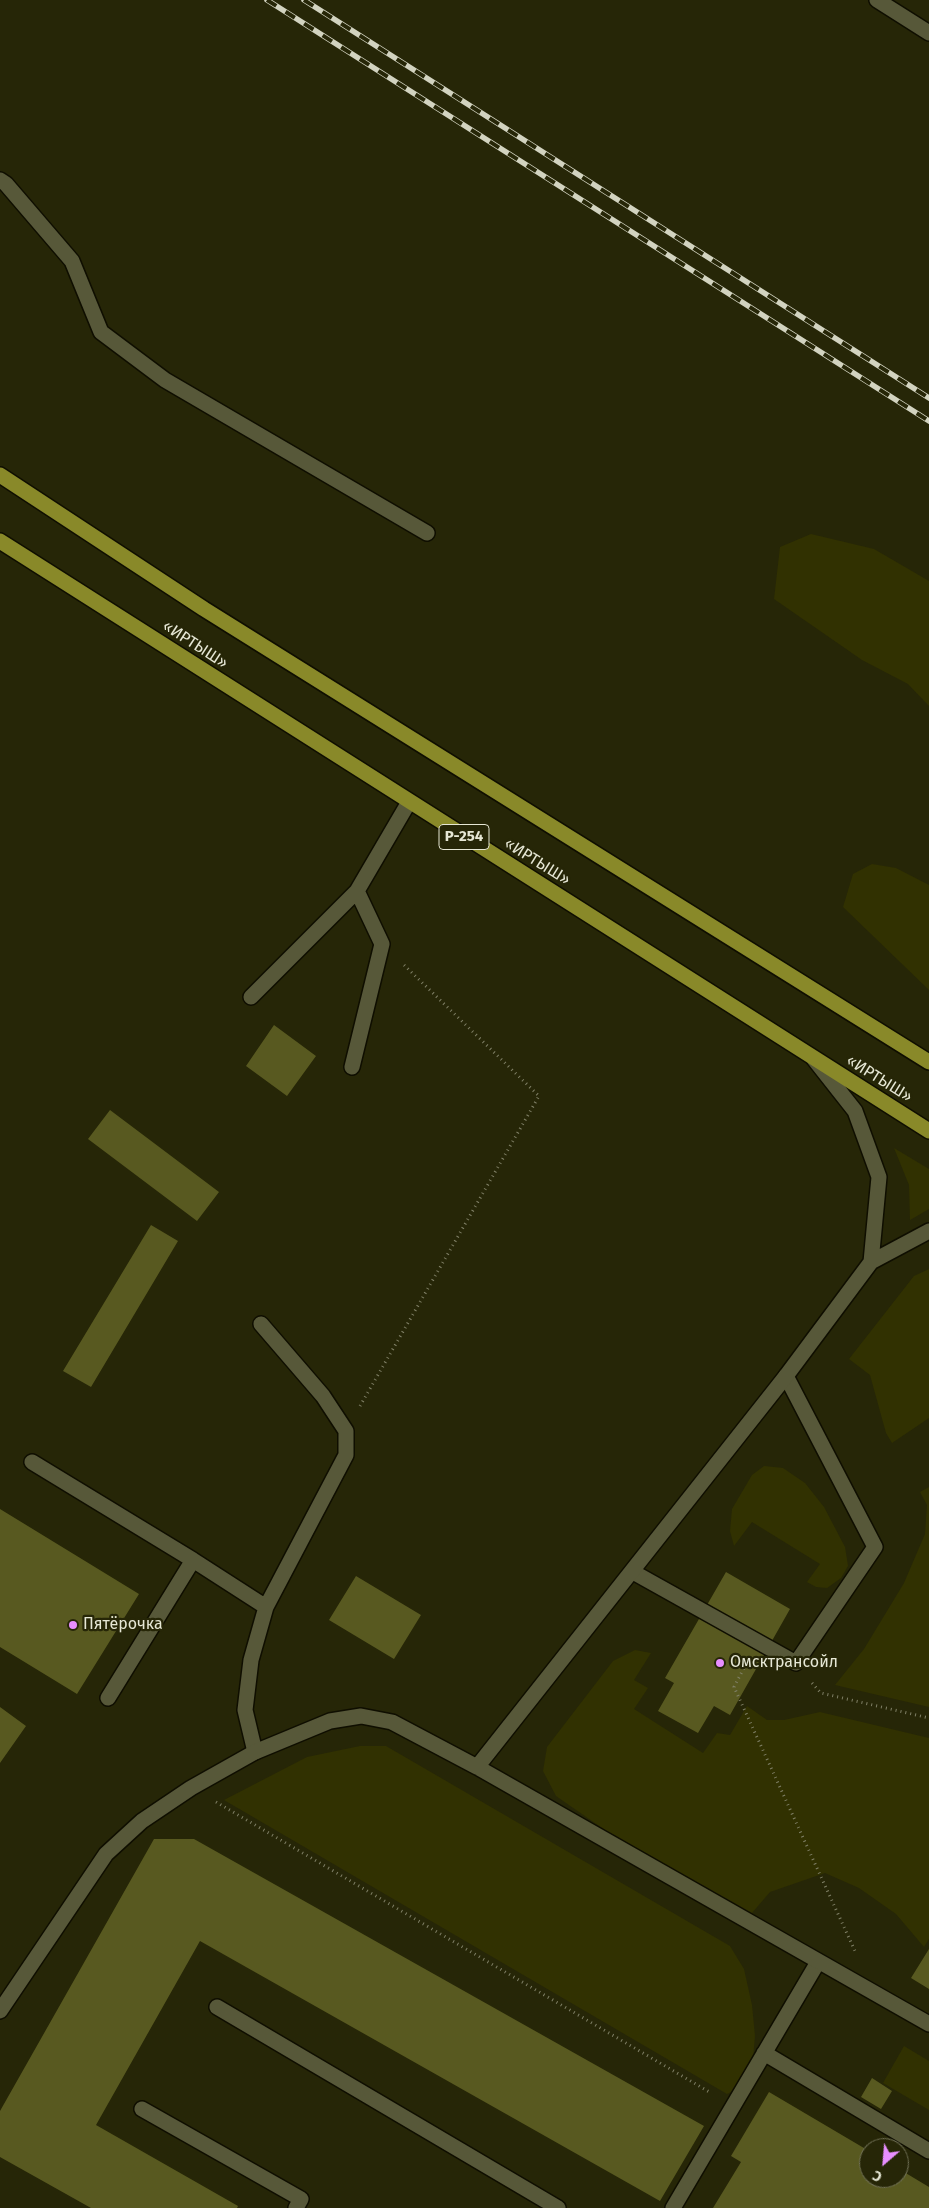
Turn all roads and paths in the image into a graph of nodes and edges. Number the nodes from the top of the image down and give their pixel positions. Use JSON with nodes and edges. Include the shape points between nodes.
{"nodes":[{"id":1,"x":877,"y":0,"type":"edge"},
{"id":2,"x":929,"y":33,"type":"edge"},
{"id":3,"x":0,"y":180,"type":"edge"},
{"id":4,"x":0,"y":475,"type":"edge"},
{"id":5,"x":427,"y":532,"type":"dead end"},
{"id":6,"x":0,"y":541,"type":"edge"},
{"id":7,"x":409,"y":802,"type":"junction"},
{"id":8,"x":357,"y":891,"type":"junction"},
{"id":9,"x":382,"y":944,"type":"junction"},
{"id":10,"x":251,"y":997,"type":"dead end"},
{"id":11,"x":813,"y":1058,"type":"junction"},
{"id":12,"x":929,"y":1062,"type":"edge"},
{"id":13,"x":352,"y":1068,"type":"dead end"},
{"id":14,"x":929,"y":1131,"type":"edge"},
{"id":15,"x":929,"y":1231,"type":"edge"},
{"id":16,"x":871,"y":1262,"type":"junction"},
{"id":17,"x":260,"y":1324,"type":"dead end"},
{"id":18,"x":786,"y":1376,"type":"junction"},
{"id":19,"x":346,"y":1431,"type":"junction"},
{"id":20,"x":32,"y":1462,"type":"dead end"},
{"id":21,"x":193,"y":1560,"type":"junction"},
{"id":22,"x":633,"y":1572,"type":"junction"},
{"id":23,"x":266,"y":1607,"type":"junction"},
{"id":24,"x":759,"y":1642,"type":"junction"},
{"id":25,"x":796,"y":1663,"type":"junction"},
{"id":26,"x":108,"y":1698,"type":"dead end"},
{"id":27,"x":929,"y":1718,"type":"edge"},
{"id":28,"x":255,"y":1752,"type":"junction"},
{"id":29,"x":477,"y":1767,"type":"junction"},
{"id":30,"x":191,"y":1788,"type":"junction"},
{"id":31,"x":818,"y":1962,"type":"junction"},
{"id":32,"x":874,"y":1992,"type":"junction"},
{"id":33,"x":217,"y":2007,"type":"dead end"},
{"id":34,"x":0,"y":2012,"type":"edge"},
{"id":35,"x":929,"y":2024,"type":"edge"},
{"id":36,"x":764,"y":2053,"type":"junction"},
{"id":37,"x":733,"y":2106,"type":"junction"},
{"id":38,"x":142,"y":2109,"type":"dead end"},
{"id":39,"x":929,"y":2151,"type":"edge"},
{"id":40,"x":296,"y":2208,"type":"edge"},
{"id":41,"x":558,"y":2208,"type":"edge"},
{"id":42,"x":673,"y":2208,"type":"edge"}],
"edges":[{"from":1,"to":2,"type":"street"},
{"from":3,"to":5,"type":"street","via":[[72,261],[101,332],[165,380]]},
{"from":4,"to":12,"type":"main road","via":[[204,609]]},
{"from":6,"to":7,"type":"main road","name":"«ИРТЫШ»","number":"Р-254"},
{"from":7,"to":8,"type":"street"},
{"from":7,"to":11,"type":"main road","name":"«ИРТЫШ»","number":"Р-254"},
{"from":8,"to":9,"type":"street"},
{"from":8,"to":10,"type":"street"},
{"from":9,"to":13,"type":"street"},
{"from":9,"to":19,"type":"path","via":[[539,1096]]},
{"from":11,"to":14,"type":"main road","name":"«ИРТЫШ»","number":"Р-254"},
{"from":11,"to":16,"type":"street","via":[[855,1110],[878,1177]]},
{"from":15,"to":16,"type":"street"},
{"from":16,"to":18,"type":"street"},
{"from":17,"to":19,"type":"street","via":[[324,1396]]},
{"from":18,"to":22,"type":"street"},
{"from":18,"to":25,"type":"street","via":[[875,1547]]},
{"from":19,"to":23,"type":"street","via":[[346,1455]]},
{"from":20,"to":21,"type":"street"},
{"from":21,"to":23,"type":"street"},
{"from":21,"to":26,"type":"street"},
{"from":22,"to":24,"type":"street"},
{"from":22,"to":29,"type":"street"},
{"from":23,"to":28,"type":"street","via":[[251,1660],[245,1710]]},
{"from":24,"to":25,"type":"street"},
{"from":24,"to":32,"type":"path","via":[[734,1687]]},
{"from":25,"to":27,"type":"path","via":[[821,1693]]},
{"from":28,"to":29,"type":"street","via":[[330,1720],[361,1716],[392,1722]]},
{"from":28,"to":30,"type":"street"},
{"from":29,"to":31,"type":"street"},
{"from":30,"to":34,"type":"street","via":[[142,1821],[106,1854]]},
{"from":30,"to":37,"type":"path"},
{"from":31,"to":32,"type":"street"},
{"from":31,"to":36,"type":"street"},
{"from":32,"to":35,"type":"street"},
{"from":33,"to":41,"type":"street"},
{"from":36,"to":37,"type":"street"},
{"from":36,"to":39,"type":"street"},
{"from":37,"to":42,"type":"street"},
{"from":38,"to":40,"type":"street","via":[[300,2199]]}]}
